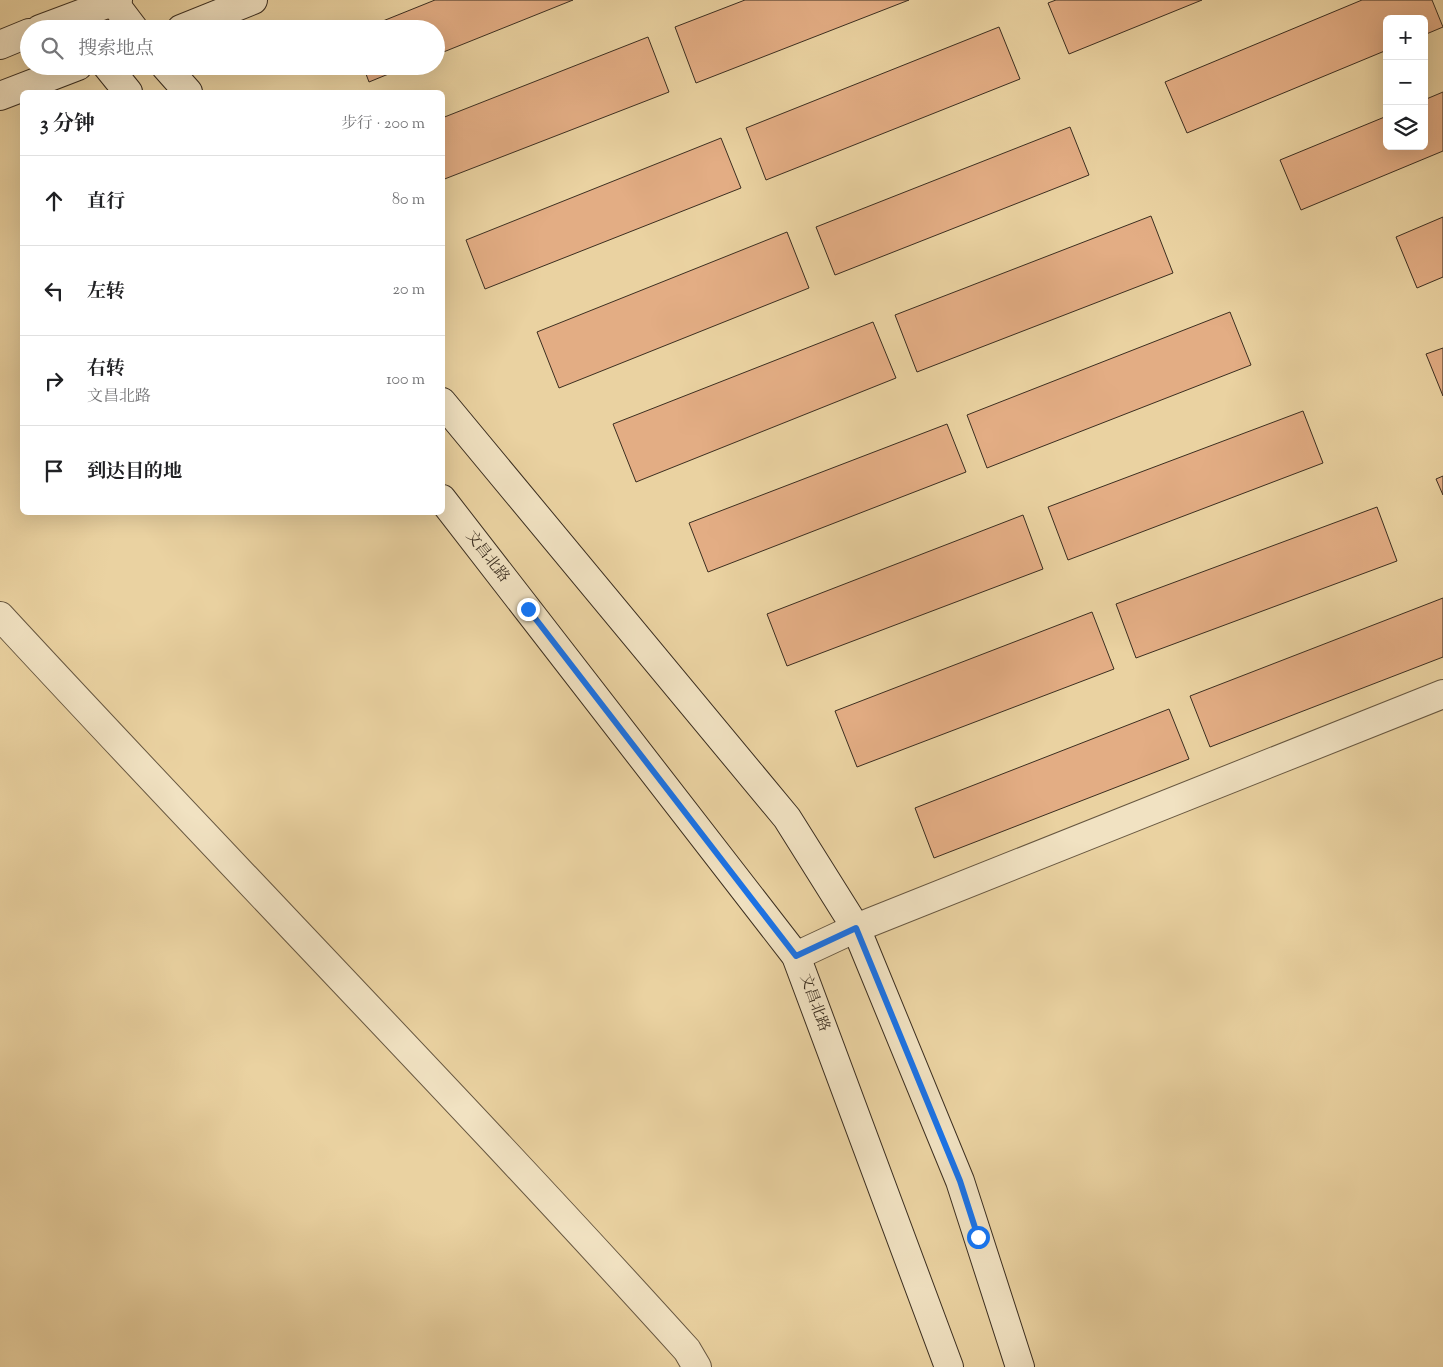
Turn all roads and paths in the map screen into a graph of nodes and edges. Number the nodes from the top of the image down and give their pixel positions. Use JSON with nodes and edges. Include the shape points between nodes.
{"nodes":[{"id":1,"x":253,"y":0,"type":"edge"},
{"id":2,"x":114,"y":1,"type":"edge"},
{"id":3,"x":65,"y":16,"type":"edge"},
{"id":4,"x":128,"y":20,"type":"edge"},
{"id":5,"x":204,"y":20,"type":"edge"},
{"id":6,"x":20,"y":37,"type":"edge"},
{"id":7,"x":0,"y":45,"type":"edge"},
{"id":8,"x":55,"y":75,"type":"edge"},
{"id":9,"x":114,"y":75,"type":"edge"},
{"id":10,"x":173,"y":75,"type":"edge"},
{"id":11,"x":126,"y":90,"type":"edge"},
{"id":12,"x":186,"y":90,"type":"edge"},
{"id":13,"x":0,"y":96,"type":"edge"},
{"id":14,"x":445,"y":406,"type":"edge"},
{"id":15,"x":445,"y":503,"type":"edge"},
{"id":16,"x":0,"y":616,"type":"edge"},
{"id":17,"x":1443,"y":694,"type":"edge"},
{"id":18,"x":856,"y":928,"type":"junction"},
{"id":19,"x":796,"y":956,"type":"junction"},
{"id":20,"x":697,"y":1367,"type":"edge"},
{"id":21,"x":949,"y":1367,"type":"edge"},
{"id":22,"x":1020,"y":1367,"type":"edge"}],
"edges":[{"from":1,"to":5,"type":"main road"},
{"from":2,"to":3,"type":"main road"},
{"from":2,"to":4,"type":"main road"},
{"from":6,"to":7,"type":"main road"},
{"from":8,"to":13,"type":"main road"},
{"from":9,"to":11,"type":"main road"},
{"from":10,"to":12,"type":"main road"},
{"from":14,"to":18,"type":"main road","via":[[786,818]]},
{"from":15,"to":19,"type":"main road","name":"文昌北路"},
{"from":16,"to":20,"type":"main road","via":[[600,1254],[687,1350]]},
{"from":17,"to":18,"type":"main road"},
{"from":18,"to":19,"type":"main road"},
{"from":18,"to":22,"type":"main road","via":[[960,1181]]},
{"from":19,"to":21,"type":"main road","name":"文昌北路"}]}
